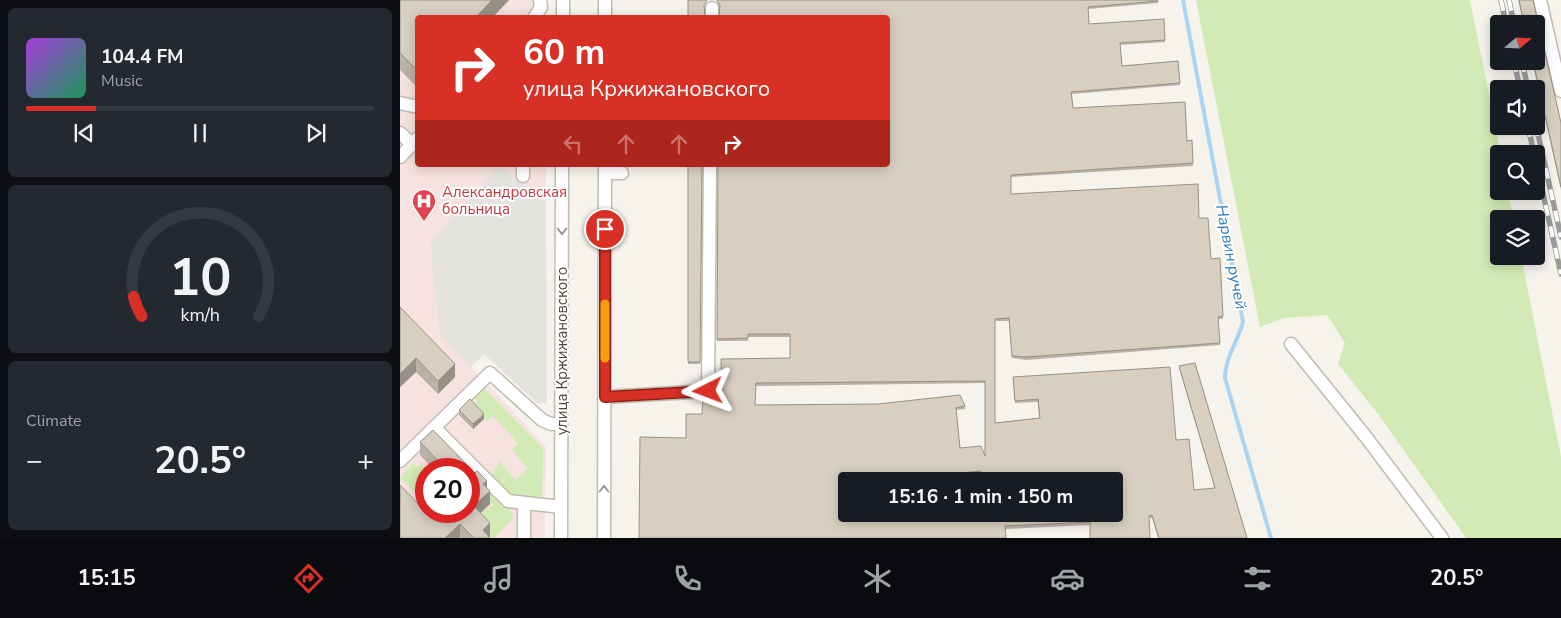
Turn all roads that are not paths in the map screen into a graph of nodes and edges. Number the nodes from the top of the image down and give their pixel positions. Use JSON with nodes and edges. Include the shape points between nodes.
{"nodes":[{"id":1,"x":540,"y":0,"type":"edge"},
{"id":2,"x":563,"y":0,"type":"edge"},
{"id":3,"x":605,"y":0,"type":"edge"},
{"id":4,"x":1540,"y":0,"type":"edge"},
{"id":5,"x":536,"y":15,"type":"edge"},
{"id":6,"x":563,"y":15,"type":"edge"},
{"id":7,"x":605,"y":15,"type":"edge"},
{"id":8,"x":1561,"y":91,"type":"edge"},
{"id":9,"x":400,"y":103,"type":"edge"},
{"id":10,"x":415,"y":106,"type":"edge"},
{"id":11,"x":409,"y":139,"type":"edge"},
{"id":12,"x":400,"y":156,"type":"edge"},
{"id":13,"x":562,"y":167,"type":"edge"},
{"id":14,"x":710,"y":167,"type":"edge"},
{"id":15,"x":605,"y":169,"type":"edge"},
{"id":16,"x":622,"y":173,"type":"dead end"},
{"id":17,"x":1291,"y":344,"type":"dead end"},
{"id":18,"x":605,"y":397,"type":"junction"},
{"id":19,"x":561,"y":424,"type":"junction"},
{"id":20,"x":434,"y":427,"type":"junction"},
{"id":21,"x":400,"y":461,"type":"edge"},
{"id":22,"x":524,"y":504,"type":"junction"},
{"id":23,"x":561,"y":507,"type":"junction"},
{"id":24,"x":524,"y":538,"type":"edge"},
{"id":25,"x":561,"y":538,"type":"edge"},
{"id":26,"x":604,"y":538,"type":"edge"},
{"id":27,"x":1442,"y":538,"type":"edge"}],
"edges":[{"from":1,"to":5,"type":"street","via":[[541,7]]},
{"from":2,"to":6,"type":"street"},
{"from":3,"to":7,"type":"street"},
{"from":4,"to":8,"type":"street"},
{"from":9,"to":10,"type":"street"},
{"from":11,"to":12,"type":"street"},
{"from":13,"to":19,"type":"street","name":"улица Кржижановского","one_way":true},
{"from":14,"to":18,"type":"street","via":[[708,391]]},
{"from":15,"to":16,"type":"street"},
{"from":15,"to":18,"type":"street"},
{"from":17,"to":27,"type":"street"},
{"from":26,"to":18,"type":"street","one_way":true},
{"from":19,"to":20,"type":"street","via":[[542,420],[490,373]]},
{"from":19,"to":23,"type":"street","name":"улица Кржижановского"},
{"from":20,"to":21,"type":"street"},
{"from":20,"to":22,"type":"street","via":[[508,501]]},
{"from":22,"to":23,"type":"street"},
{"from":22,"to":24,"type":"street"},
{"from":23,"to":25,"type":"street","name":"улица Кржижановского"}]}
